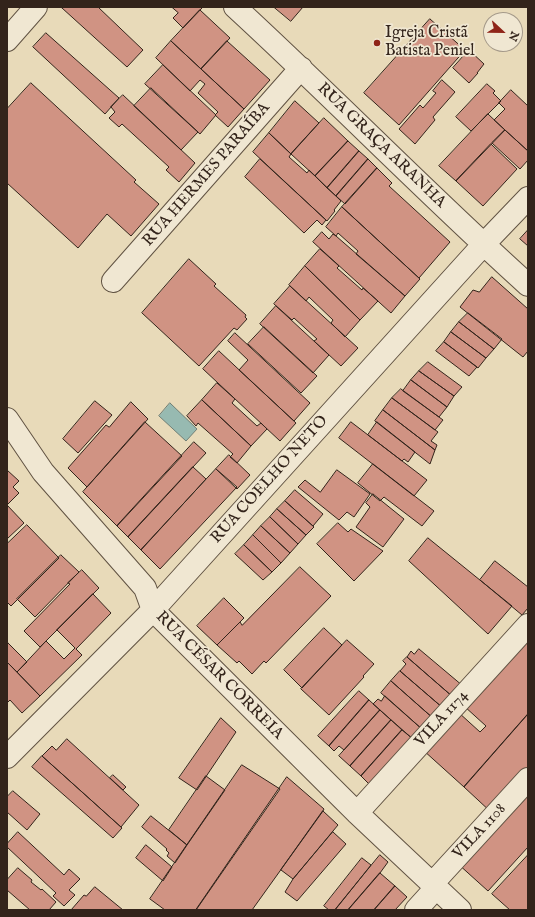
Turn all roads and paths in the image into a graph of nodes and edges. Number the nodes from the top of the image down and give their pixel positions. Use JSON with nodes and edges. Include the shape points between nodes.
{"nodes":[{"id":1,"x":36,"y":7,"type":"edge"},
{"id":2,"x":235,"y":7,"type":"edge"},
{"id":3,"x":7,"y":40,"type":"edge"},
{"id":4,"x":301,"y":68,"type":"junction"},
{"id":5,"x":528,"y":198,"type":"edge"},
{"id":6,"x":483,"y":245,"type":"junction"},
{"id":7,"x":113,"y":281,"type":"dead end"},
{"id":8,"x":528,"y":285,"type":"edge"},
{"id":9,"x":7,"y":419,"type":"edge"},
{"id":10,"x":152,"y":610,"type":"junction"},
{"id":11,"x":528,"y":625,"type":"edge"},
{"id":12,"x":7,"y":757,"type":"edge"},
{"id":13,"x":528,"y":780,"type":"edge"},
{"id":14,"x":357,"y":812,"type":"junction"},
{"id":15,"x":434,"y":886,"type":"junction"},
{"id":16,"x":416,"y":910,"type":"edge"},
{"id":17,"x":460,"y":910,"type":"edge"}],
"edges":[{"from":1,"to":3,"type":"street"},
{"from":2,"to":4,"type":"street","name":"RUA GRAÇA ARANHA"},
{"from":4,"to":6,"type":"street","name":"RUA GRAÇA ARANHA"},
{"from":4,"to":7,"type":"street","name":"RUA HERMES PARAÍBA"},
{"from":5,"to":6,"type":"street","name":"RUA COELHO NETO"},
{"from":6,"to":8,"type":"street","name":"RUA GRAÇA ARANHA"},
{"from":6,"to":10,"type":"street","name":"RUA COELHO NETO"},
{"from":9,"to":10,"type":"street","name":"RUA CÉSAR CORREIA","via":[[43,472],[145,588]]},
{"from":10,"to":12,"type":"street","name":"RUA COELHO NETO"},
{"from":10,"to":14,"type":"street","name":"RUA CÉSAR CORREIA"},
{"from":11,"to":14,"type":"street","name":"VILA 1174"},
{"from":13,"to":15,"type":"street","name":"VILA 1108"},
{"from":14,"to":15,"type":"street","name":"RUA CÉSAR CORREIA"},
{"from":15,"to":16,"type":"street","name":"VILA 1108"},
{"from":15,"to":17,"type":"street","name":"RUA CÉSAR CORREIA"}]}
